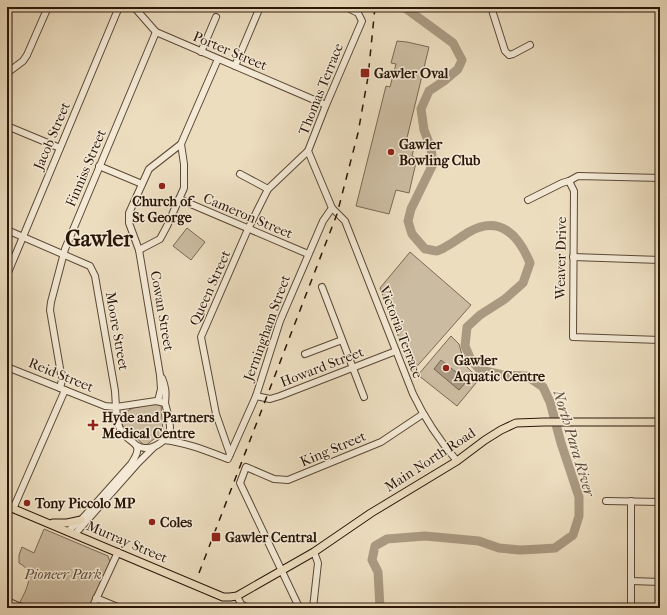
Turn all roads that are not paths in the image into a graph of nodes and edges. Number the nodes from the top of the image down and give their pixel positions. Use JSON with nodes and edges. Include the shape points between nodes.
{"nodes":[{"id":1,"x":48,"y":7,"type":"edge"},
{"id":2,"x":119,"y":7,"type":"edge"},
{"id":3,"x":134,"y":7,"type":"edge"},
{"id":4,"x":260,"y":7,"type":"edge"},
{"id":5,"x":346,"y":7,"type":"edge"},
{"id":6,"x":499,"y":7,"type":"edge"},
{"id":7,"x":492,"y":8,"type":"edge"},
{"id":8,"x":216,"y":17,"type":"dead end"},
{"id":9,"x":156,"y":32,"type":"junction"},
{"id":10,"x":530,"y":45,"type":"dead end"},
{"id":11,"x":201,"y":52,"type":"junction"},
{"id":12,"x":218,"y":59,"type":"junction"},
{"id":13,"x":235,"y":66,"type":"junction"},
{"id":14,"x":7,"y":73,"type":"edge"},
{"id":15,"x":326,"y":105,"type":"junction"},
{"id":16,"x":7,"y":126,"type":"edge"},
{"id":17,"x":181,"y":144,"type":"junction"},
{"id":18,"x":60,"y":148,"type":"junction"},
{"id":19,"x":308,"y":151,"type":"junction"},
{"id":20,"x":100,"y":166,"type":"junction"},
{"id":21,"x":240,"y":174,"type":"dead end"},
{"id":22,"x":660,"y":178,"type":"edge"},
{"id":23,"x":569,"y":181,"type":"junction"},
{"id":24,"x":142,"y":184,"type":"junction"},
{"id":25,"x":268,"y":189,"type":"junction"},
{"id":26,"x":179,"y":199,"type":"junction"},
{"id":27,"x":528,"y":200,"type":"dead end"},
{"id":28,"x":332,"y":208,"type":"junction"},
{"id":29,"x":248,"y":229,"type":"junction"},
{"id":30,"x":7,"y":230,"type":"edge"},
{"id":31,"x":23,"y":237,"type":"junction"},
{"id":32,"x":139,"y":250,"type":"junction"},
{"id":33,"x":64,"y":254,"type":"junction"},
{"id":34,"x":308,"y":254,"type":"junction"},
{"id":35,"x":573,"y":257,"type":"junction"},
{"id":36,"x":660,"y":260,"type":"edge"},
{"id":37,"x":7,"y":275,"type":"edge"},
{"id":38,"x":322,"y":287,"type":"dead end"},
{"id":39,"x":342,"y":340,"type":"junction"},
{"id":40,"x":660,"y":340,"type":"edge"},
{"id":41,"x":396,"y":351,"type":"junction"},
{"id":42,"x":305,"y":354,"type":"dead end"},
{"id":43,"x":7,"y":367,"type":"edge"},
{"id":44,"x":352,"y":368,"type":"junction"},
{"id":45,"x":160,"y":375,"type":"junction"},
{"id":46,"x":63,"y":389,"type":"junction"},
{"id":47,"x":115,"y":391,"type":"junction"},
{"id":48,"x":256,"y":396,"type":"junction"},
{"id":49,"x":364,"y":397,"type":"dead end"},
{"id":50,"x":158,"y":401,"type":"junction"},
{"id":51,"x":165,"y":403,"type":"junction"},
{"id":52,"x":128,"y":404,"type":"junction"},
{"id":53,"x":105,"y":406,"type":"junction"},
{"id":54,"x":116,"y":407,"type":"junction"},
{"id":55,"x":423,"y":414,"type":"junction"},
{"id":56,"x":117,"y":417,"type":"junction"},
{"id":57,"x":660,"y":422,"type":"edge"},
{"id":58,"x":163,"y":440,"type":"junction"},
{"id":59,"x":136,"y":445,"type":"junction"},
{"id":60,"x":156,"y":446,"type":"junction"},
{"id":61,"x":229,"y":456,"type":"junction"},
{"id":62,"x":457,"y":461,"type":"junction"},
{"id":63,"x":606,"y":500,"type":"dead end"},
{"id":64,"x":631,"y":502,"type":"junction"},
{"id":65,"x":660,"y":502,"type":"edge"},
{"id":66,"x":9,"y":508,"type":"edge"},
{"id":67,"x":47,"y":522,"type":"junction"},
{"id":68,"x":81,"y":523,"type":"junction"},
{"id":69,"x":72,"y":533,"type":"junction"},
{"id":70,"x":86,"y":539,"type":"junction"},
{"id":71,"x":118,"y":552,"type":"junction"},
{"id":72,"x":314,"y":552,"type":"junction"},
{"id":73,"x":282,"y":570,"type":"junction"},
{"id":74,"x":631,"y":581,"type":"junction"},
{"id":75,"x":660,"y":582,"type":"edge"},
{"id":76,"x":237,"y":596,"type":"junction"},
{"id":77,"x":96,"y":598,"type":"junction"},
{"id":78,"x":7,"y":601,"type":"edge"},
{"id":79,"x":298,"y":605,"type":"dead end"},
{"id":80,"x":23,"y":608,"type":"edge"},
{"id":81,"x":92,"y":608,"type":"edge"},
{"id":82,"x":120,"y":608,"type":"edge"},
{"id":83,"x":248,"y":608,"type":"edge"},
{"id":84,"x":313,"y":608,"type":"edge"},
{"id":85,"x":631,"y":608,"type":"edge"}],
"edges":[{"from":1,"to":14,"type":"street","via":[[24,61]]},
{"from":2,"to":18,"type":"street","name":"Jacob Street"},
{"from":3,"to":9,"type":"street","name":"Porter Street"},
{"from":4,"to":13,"type":"street"},
{"from":5,"to":15,"type":"street","name":"Thomas Terrace","via":[[358,13],[362,19],[361,24]]},
{"from":6,"to":7,"type":"street"},
{"from":7,"to":10,"type":"street","via":[[505,51],[509,55]]},
{"from":8,"to":11,"type":"street"},
{"from":9,"to":11,"type":"street","name":"Porter Street"},
{"from":9,"to":20,"type":"street","name":"Finniss Street"},
{"from":11,"to":12,"type":"street","name":"Porter Street"},
{"from":12,"to":13,"type":"street","name":"Porter Street"},
{"from":12,"to":17,"type":"street"},
{"from":13,"to":15,"type":"street","name":"Porter Street"},
{"from":15,"to":19,"type":"street","name":"Thomas Terrace"},
{"from":16,"to":18,"type":"street"},
{"from":17,"to":24,"type":"street","name":"Cowan Street","via":[[149,169]]},
{"from":17,"to":26,"type":"street","via":[[185,184]]},
{"from":18,"to":31,"type":"street","name":"Jacob Street"},
{"from":19,"to":25,"type":"street","name":"Queen Street"},
{"from":19,"to":28,"type":"street","name":"Thomas Terrace"},
{"from":20,"to":24,"type":"street"},
{"from":20,"to":33,"type":"street","name":"Finniss Street"},
{"from":21,"to":25,"type":"street"},
{"from":22,"to":23,"type":"street","via":[[578,176]]},
{"from":23,"to":27,"type":"street"},
{"from":23,"to":35,"type":"street","name":"Weaver Drive","via":[[574,191]]},
{"from":24,"to":32,"type":"street","name":"Cowan Street","via":[[128,219]]},
{"from":25,"to":29,"type":"street","name":"Queen Street"},
{"from":26,"to":29,"type":"street","name":"Cameron Street"},
{"from":26,"to":32,"type":"street","via":[[160,239]]},
{"from":28,"to":34,"type":"street","name":"Jerningham Street"},
{"from":28,"to":41,"type":"street","name":"Victoria Terrace","via":[[345,221]]},
{"from":29,"to":34,"type":"street","name":"Cameron Street"},
{"from":29,"to":61,"type":"street","name":"Queen Street","via":[[201,337],[216,414]]},
{"from":30,"to":31,"type":"street"},
{"from":31,"to":33,"type":"street"},
{"from":31,"to":37,"type":"street","name":"Jacob Street"},
{"from":32,"to":45,"type":"street","name":"Cowan Street"},
{"from":33,"to":46,"type":"street","name":"Finniss Street","via":[[50,310]]},
{"from":33,"to":47,"type":"street","name":"Moore Street","via":[[90,266],[95,276]]},
{"from":34,"to":48,"type":"street","name":"Jerningham Street","via":[[280,321]]},
{"from":35,"to":36,"type":"street"},
{"from":35,"to":40,"type":"street","name":"Weaver Drive","via":[[572,337]]},
{"from":38,"to":39,"type":"street"},
{"from":39,"to":42,"type":"street"},
{"from":39,"to":44,"type":"street"},
{"from":41,"to":44,"type":"street","name":"Howard Street"},
{"from":41,"to":55,"type":"street","name":"Victoria Terrace"},
{"from":43,"to":46,"type":"street","name":"Reid Street"},
{"from":44,"to":48,"type":"street","name":"Howard Street","via":[[270,399]]},
{"from":44,"to":49,"type":"street"},
{"from":45,"to":50,"type":"street","name":"Cowan Street","via":[[161,389]]},
{"from":45,"to":51,"type":"street","name":"Cowan Street","via":[[165,385]]},
{"from":46,"to":53,"type":"street","name":"Reid Street"},
{"from":46,"to":66,"type":"street","name":"Finniss Street","via":[[21,490]]},
{"from":47,"to":52,"type":"street","name":"Moore Street","via":[[120,403]]},
{"from":47,"to":54,"type":"street","name":"Moore Street"},
{"from":48,"to":61,"type":"street","name":"Jerningham Street"},
{"from":50,"to":51,"type":"street"},
{"from":50,"to":52,"type":"street"},
{"from":51,"to":58,"type":"street","via":[[170,428]]},
{"from":52,"to":54,"type":"street"},
{"from":53,"to":54,"type":"street","name":"Reid Street"},
{"from":53,"to":56,"type":"street","name":"Reid Street"},
{"from":54,"to":56,"type":"street"},
{"from":55,"to":62,"type":"street","name":"Victoria Terrace"},
{"from":55,"to":73,"type":"street","name":"King Street","via":[[381,442],[288,480],[274,479],[246,467],[240,483]]},
{"from":56,"to":59,"type":"street","via":[[122,431]]},
{"from":57,"to":62,"type":"main road","name":"Main North Road","via":[[516,423],[500,430]]},
{"from":58,"to":60,"type":"street"},
{"from":58,"to":61,"type":"street"},
{"from":59,"to":60,"type":"street","via":[[145,448]]},
{"from":59,"to":68,"type":"street","via":[[137,454],[131,464]]},
{"from":60,"to":68,"type":"street"},
{"from":62,"to":72,"type":"main road","name":"Main North Road","via":[[371,513]]},
{"from":63,"to":64,"type":"street"},
{"from":64,"to":65,"type":"street"},
{"from":64,"to":74,"type":"street"},
{"from":66,"to":67,"type":"main road","name":"Murray Street"},
{"from":67,"to":68,"type":"main road"},
{"from":67,"to":69,"type":"main road","name":"Murray Street"},
{"from":68,"to":69,"type":"street"},
{"from":68,"to":70,"type":"street","via":[[82,534]]},
{"from":69,"to":70,"type":"main road","name":"Murray Street"},
{"from":70,"to":71,"type":"main road","name":"Murray Street"},
{"from":71,"to":76,"type":"main road","name":"Murray Street","via":[[223,597]]},
{"from":71,"to":77,"type":"street"},
{"from":72,"to":73,"type":"main road","name":"Main North Road"},
{"from":72,"to":84,"type":"street","via":[[318,563]]},
{"from":73,"to":76,"type":"main road","name":"Main North Road"},
{"from":73,"to":79,"type":"street"},
{"from":74,"to":75,"type":"street"},
{"from":74,"to":85,"type":"street"},
{"from":76,"to":83,"type":"street","via":[[241,604]]},
{"from":77,"to":81,"type":"street"},
{"from":77,"to":82,"type":"street"},
{"from":78,"to":80,"type":"street"}]}
